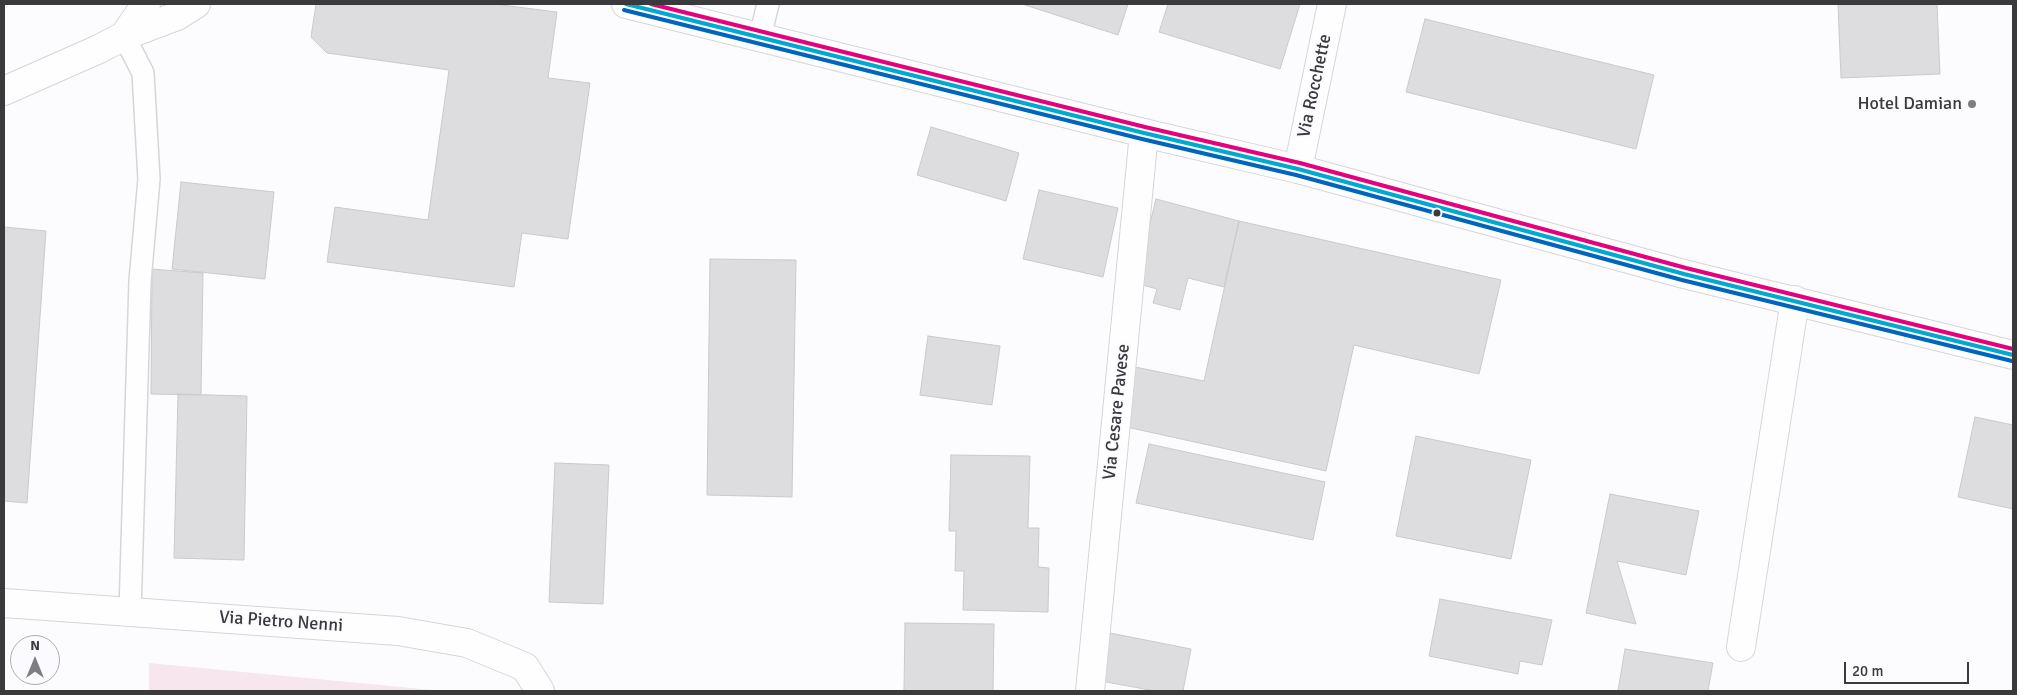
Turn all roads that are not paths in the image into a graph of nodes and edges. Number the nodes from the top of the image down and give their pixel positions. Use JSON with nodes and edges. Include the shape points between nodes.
{"nodes":[{"id":1,"x":146,"y":4,"type":"edge"},
{"id":2,"x":196,"y":4,"type":"edge"},
{"id":3,"x":626,"y":4,"type":"edge"},
{"id":4,"x":768,"y":4,"type":"edge"},
{"id":5,"x":1332,"y":4,"type":"edge"},
{"id":6,"x":124,"y":36,"type":"junction"},
{"id":7,"x":760,"y":37,"type":"junction"},
{"id":8,"x":4,"y":91,"type":"edge"},
{"id":9,"x":1144,"y":133,"type":"junction"},
{"id":10,"x":1298,"y":169,"type":"junction"},
{"id":11,"x":1795,"y":300,"type":"junction"},
{"id":12,"x":2013,"y":355,"type":"edge"},
{"id":13,"x":4,"y":603,"type":"edge"},
{"id":14,"x":130,"y":611,"type":"junction"},
{"id":15,"x":1741,"y":647,"type":"dead end"},
{"id":16,"x":540,"y":691,"type":"edge"},
{"id":17,"x":1090,"y":691,"type":"edge"}],
"edges":[{"from":1,"to":6,"type":"street"},
{"from":2,"to":6,"type":"street","via":[[177,16]]},
{"from":3,"to":7,"type":"street"},
{"from":4,"to":7,"type":"lane"},
{"from":5,"to":10,"type":"street","name":"Via Rocchette"},
{"from":6,"to":8,"type":"street"},
{"from":6,"to":14,"type":"lane","via":[[143,73],[149,179],[140,281]]},
{"from":7,"to":9,"type":"street"},
{"from":9,"to":10,"type":"street"},
{"from":9,"to":17,"type":"street","name":"Via Cesare Pavese"},
{"from":10,"to":11,"type":"street","via":[[1684,274]]},
{"from":11,"to":12,"type":"street"},
{"from":11,"to":15,"type":"street"},
{"from":13,"to":14,"type":"street","name":"Via Pietro Nenni"},
{"from":14,"to":16,"type":"street","name":"Via Pietro Nenni","via":[[398,631],[467,643],[525,667]]}]}
